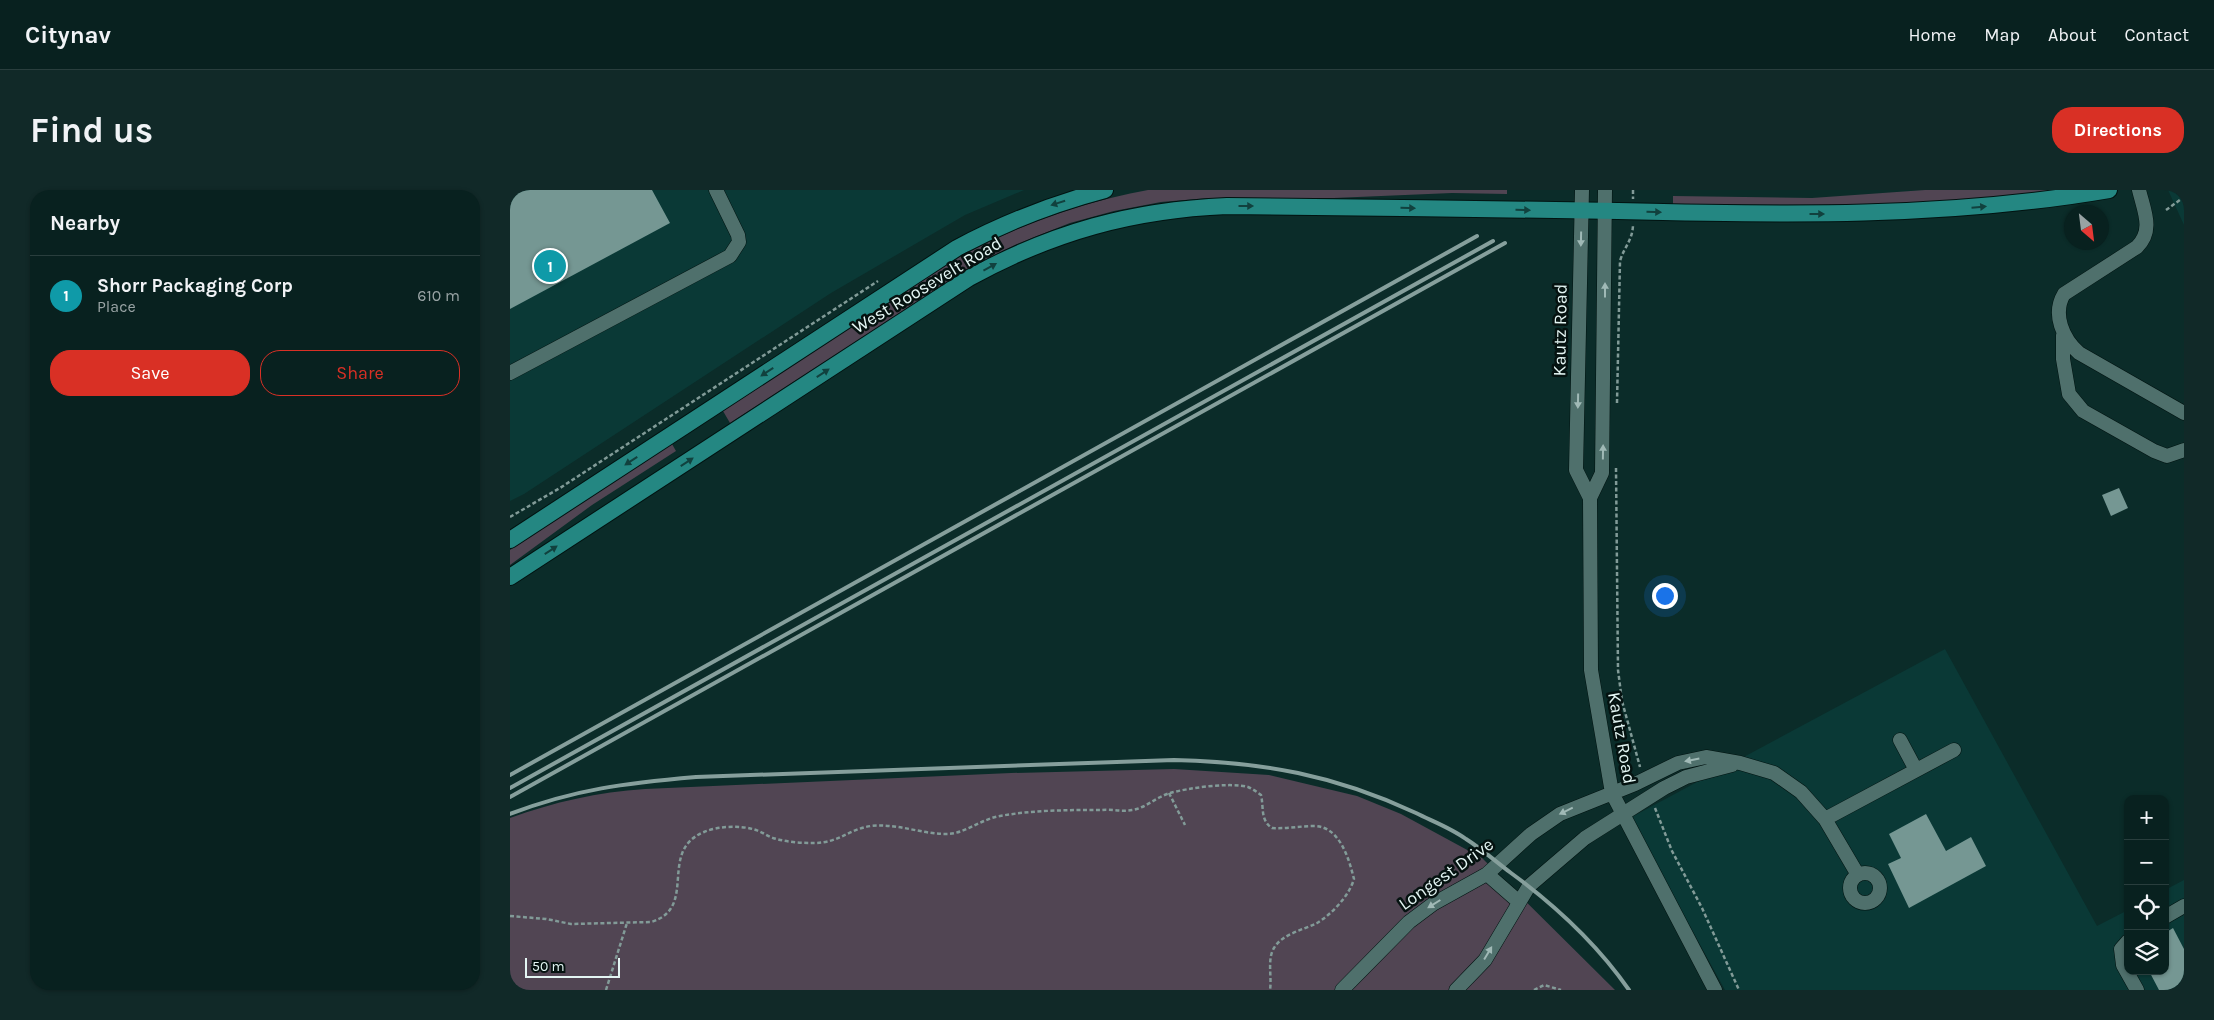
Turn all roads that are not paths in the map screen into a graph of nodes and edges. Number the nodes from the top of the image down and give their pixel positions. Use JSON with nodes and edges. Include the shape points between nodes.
{"nodes":[{"id":1,"x":716,"y":190,"type":"edge"},
{"id":2,"x":1105,"y":190,"type":"edge"},
{"id":3,"x":1582,"y":190,"type":"edge"},
{"id":4,"x":1605,"y":190,"type":"edge"},
{"id":5,"x":2109,"y":190,"type":"edge"},
{"id":6,"x":2139,"y":190,"type":"edge"},
{"id":7,"x":1581,"y":211,"type":"junction"},
{"id":8,"x":1606,"y":211,"type":"junction"},
{"id":9,"x":2062,"y":331,"type":"junction"},
{"id":10,"x":510,"y":373,"type":"edge"},
{"id":11,"x":2184,"y":412,"type":"edge"},
{"id":12,"x":2184,"y":450,"type":"edge"},
{"id":13,"x":1590,"y":498,"type":"junction"},
{"id":14,"x":510,"y":540,"type":"edge"},
{"id":15,"x":510,"y":577,"type":"edge"},
{"id":16,"x":1900,"y":740,"type":"dead end"},
{"id":17,"x":1954,"y":750,"type":"dead end"},
{"id":18,"x":1740,"y":763,"type":"junction"},
{"id":19,"x":1916,"y":770,"type":"junction"},
{"id":20,"x":1612,"y":793,"type":"junction"},
{"id":21,"x":1622,"y":813,"type":"junction"},
{"id":22,"x":1825,"y":819,"type":"junction"},
{"id":23,"x":1487,"y":874,"type":"junction"},
{"id":24,"x":1858,"y":875,"type":"dead end"},
{"id":25,"x":1519,"y":902,"type":"junction"},
{"id":26,"x":2184,"y":906,"type":"edge"},
{"id":27,"x":2169,"y":914,"type":"edge"},
{"id":28,"x":2124,"y":946,"type":"edge"},
{"id":29,"x":2124,"y":967,"type":"edge"},
{"id":30,"x":2128,"y":975,"type":"edge"},
{"id":31,"x":1342,"y":990,"type":"edge"},
{"id":32,"x":1456,"y":990,"type":"edge"},
{"id":33,"x":1715,"y":990,"type":"edge"},
{"id":34,"x":2136,"y":990,"type":"edge"}],
"edges":[{"from":1,"to":10,"type":"street","via":[[738,235],[739,242],[730,256]]},
{"from":2,"to":14,"type":"main road","name":"West Roosevelt Road","one_way":true,"via":[[1020,217],[957,248]]},
{"from":3,"to":7,"type":"street","name":"Kautz Road"},
{"from":4,"to":8,"type":"street","name":"Kautz Road"},
{"from":8,"to":5,"type":"main road","name":"West Roosevelt Road","one_way":true,"via":[[1886,213],[2020,203]]},
{"from":6,"to":9,"type":"street","via":[[2146,222],[2144,240],[2064,294],[2058,312]]},
{"from":7,"to":8,"type":"main road","name":"West Roosevelt Road"},
{"from":7,"to":13,"type":"street","name":"Kautz Road","one_way":true,"via":[[1576,470]]},
{"from":15,"to":7,"type":"main road","name":"West Roosevelt Road","one_way":true,"via":[[946,292],[999,262],[1070,232],[1146,214],[1227,206]]},
{"from":13,"to":8,"type":"street","name":"Kautz Road","one_way":true,"via":[[1602,473]]},
{"from":9,"to":11,"type":"street","via":[[2068,344],[2079,353]]},
{"from":9,"to":12,"type":"street","via":[[2068,394],[2083,411],[2154,452],[2167,456]]},
{"from":13,"to":20,"type":"street","name":"Kautz Road","via":[[1591,670]]},
{"from":16,"to":19,"type":"street"},
{"from":17,"to":19,"type":"street"},
{"from":18,"to":20,"type":"street","name":"Longest Drive","one_way":true,"via":[[1706,758],[1678,763]]},
{"from":18,"to":21,"type":"street","via":[[1686,777]]},
{"from":18,"to":22,"type":"street","name":"Longest Drive","via":[[1774,773],[1801,792]]},
{"from":19,"to":22,"type":"street"},
{"from":20,"to":21,"type":"street","name":"Kautz Road"},
{"from":20,"to":23,"type":"street","name":"Longest Drive","one_way":true,"via":[[1560,814],[1531,834]]},
{"from":21,"to":25,"type":"street","via":[[1584,838],[1548,869],[1529,886]]},
{"from":21,"to":33,"type":"street","name":"Kautz Road"},
{"from":22,"to":24,"type":"street","name":"Longest Drive"},
{"from":23,"to":25,"type":"street"},
{"from":23,"to":31,"type":"street","name":"Longest Drive","one_way":true,"via":[[1433,904],[1409,922]]},
{"from":32,"to":25,"type":"street","one_way":true,"via":[[1485,960]]},
{"from":26,"to":27,"type":"street"},
{"from":28,"to":29,"type":"street","via":[[2121,949]]},
{"from":30,"to":34,"type":"street"}]}
